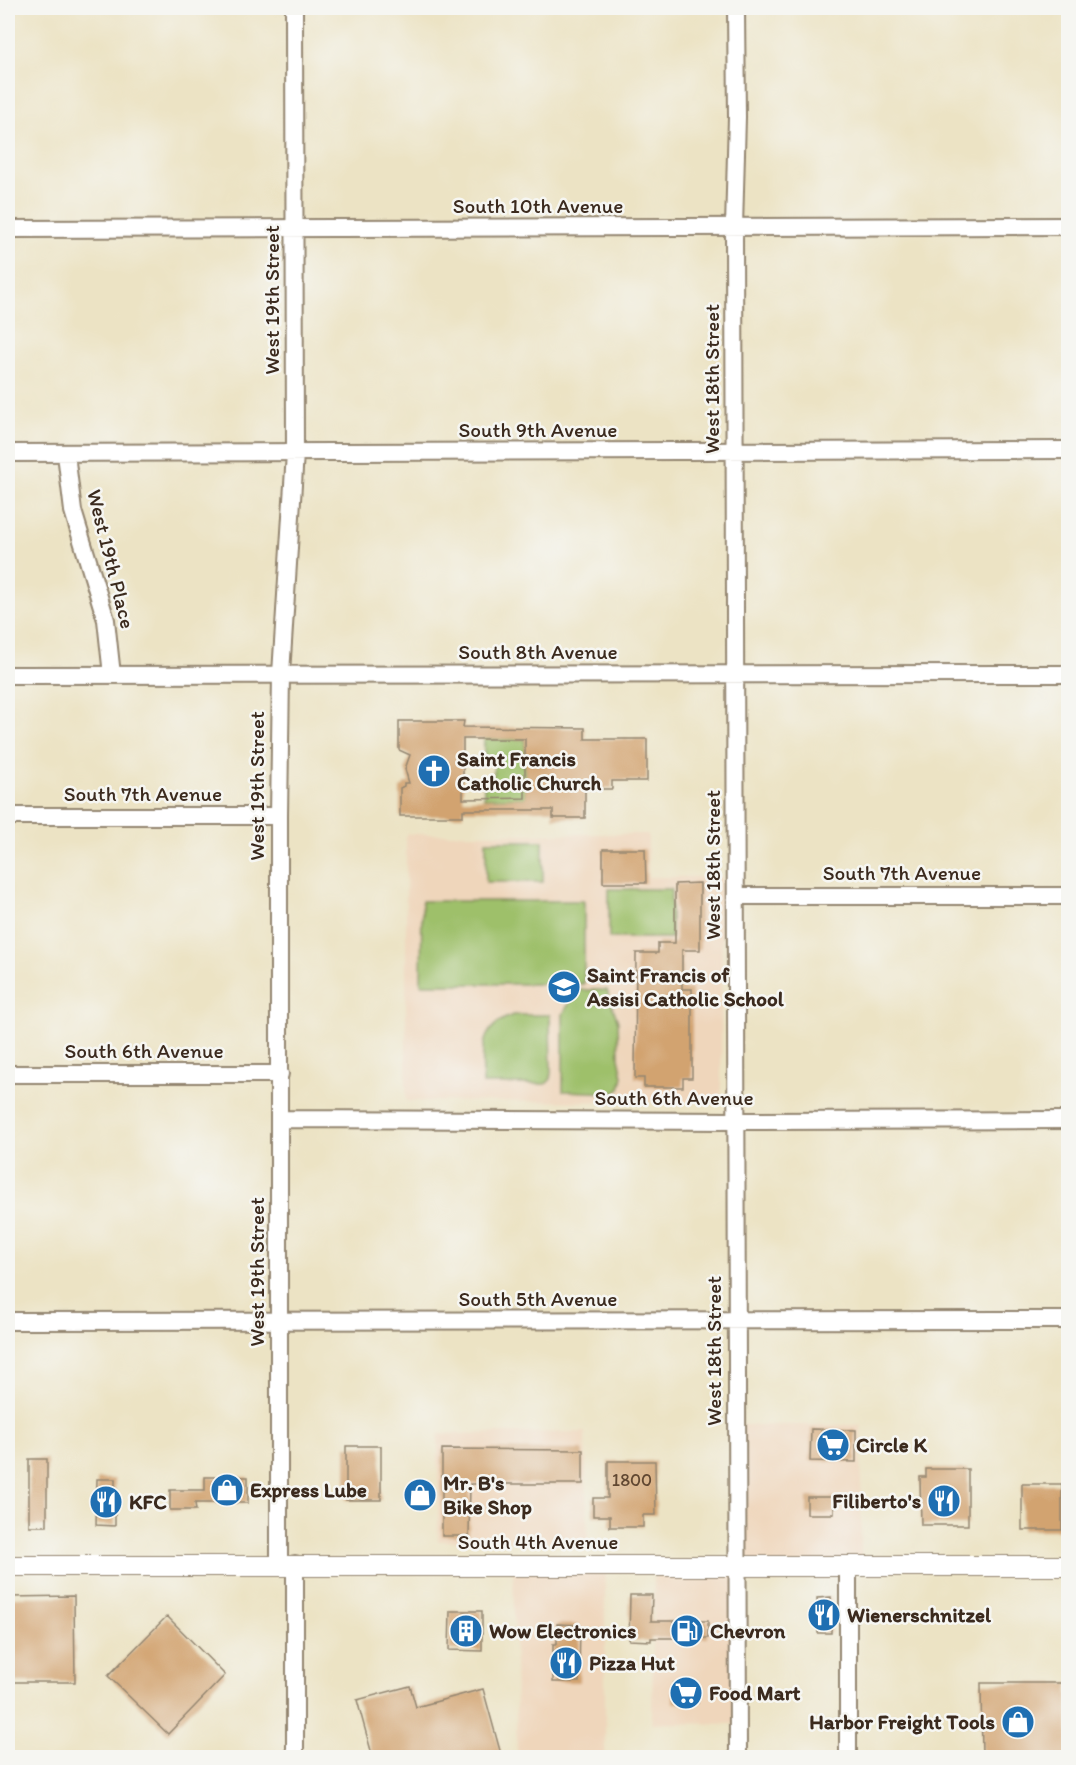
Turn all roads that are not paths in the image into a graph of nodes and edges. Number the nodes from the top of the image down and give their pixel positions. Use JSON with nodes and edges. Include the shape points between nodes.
{"nodes":[{"id":1,"x":294,"y":8,"type":"edge"},
{"id":2,"x":736,"y":8,"type":"edge"},
{"id":3,"x":1068,"y":226,"type":"edge"},
{"id":4,"x":734,"y":227,"type":"junction"},
{"id":5,"x":8,"y":230,"type":"edge"},
{"id":6,"x":294,"y":230,"type":"junction"},
{"id":7,"x":1068,"y":450,"type":"edge"},
{"id":8,"x":735,"y":452,"type":"junction"},
{"id":9,"x":8,"y":453,"type":"edge"},
{"id":10,"x":295,"y":453,"type":"junction"},
{"id":11,"x":66,"y":454,"type":"junction"},
{"id":12,"x":281,"y":674,"type":"junction"},
{"id":13,"x":735,"y":674,"type":"junction"},
{"id":14,"x":1068,"y":674,"type":"edge"},
{"id":15,"x":8,"y":675,"type":"edge"},
{"id":16,"x":112,"y":675,"type":"junction"},
{"id":17,"x":8,"y":816,"type":"edge"},
{"id":18,"x":279,"y":816,"type":"junction"},
{"id":19,"x":736,"y":896,"type":"junction"},
{"id":20,"x":1068,"y":896,"type":"edge"},
{"id":21,"x":8,"y":1074,"type":"edge"},
{"id":22,"x":280,"y":1074,"type":"junction"},
{"id":23,"x":280,"y":1119,"type":"junction"},
{"id":24,"x":1068,"y":1120,"type":"edge"},
{"id":25,"x":736,"y":1121,"type":"junction"},
{"id":26,"x":1068,"y":1320,"type":"edge"},
{"id":27,"x":8,"y":1321,"type":"edge"},
{"id":28,"x":737,"y":1321,"type":"junction"},
{"id":29,"x":280,"y":1322,"type":"junction"},
{"id":30,"x":287,"y":1564,"type":"junction"},
{"id":31,"x":8,"y":1566,"type":"edge"},
{"id":32,"x":737,"y":1566,"type":"junction"},
{"id":33,"x":1068,"y":1566,"type":"edge"},
{"id":34,"x":848,"y":1567,"type":"junction"},
{"id":35,"x":295,"y":1758,"type":"edge"},
{"id":36,"x":738,"y":1758,"type":"edge"},
{"id":37,"x":848,"y":1758,"type":"edge"}],
"edges":[{"from":1,"to":6,"type":"street","name":"West 19th Street"},
{"from":2,"to":4,"type":"street","name":"West 18th Street"},
{"from":3,"to":4,"type":"street","name":"South 10th Avenue"},
{"from":4,"to":6,"type":"street","name":"South 10th Avenue"},
{"from":4,"to":8,"type":"street","name":"West 18th Street"},
{"from":5,"to":6,"type":"street","name":"South 10th Avenue"},
{"from":6,"to":10,"type":"street","name":"West 19th Street"},
{"from":7,"to":8,"type":"street","name":"South 9th Avenue"},
{"from":8,"to":10,"type":"street","name":"South 9th Avenue"},
{"from":8,"to":13,"type":"street","name":"West 18th Street"},
{"from":9,"to":11,"type":"street","name":"South 9th Avenue"},
{"from":10,"to":11,"type":"street","name":"South 9th Avenue"},
{"from":10,"to":12,"type":"street","name":"West 19th Street"},
{"from":11,"to":16,"type":"street","name":"West 19th Place","via":[[73,511],[106,620]]},
{"from":12,"to":13,"type":"street","name":"South 8th Avenue"},
{"from":12,"to":16,"type":"street","name":"South 8th Avenue"},
{"from":12,"to":18,"type":"street","name":"West 19th Street"},
{"from":13,"to":14,"type":"street","name":"South 8th Avenue"},
{"from":13,"to":19,"type":"street","name":"West 18th Street"},
{"from":15,"to":16,"type":"street","name":"South 8th Avenue"},
{"from":17,"to":18,"type":"street","name":"South 7th Avenue"},
{"from":18,"to":22,"type":"street","name":"West 19th Street"},
{"from":19,"to":20,"type":"street","name":"South 7th Avenue"},
{"from":19,"to":25,"type":"street","name":"West 18th Street"},
{"from":21,"to":22,"type":"street","name":"South 6th Avenue"},
{"from":22,"to":23,"type":"street","name":"West 19th Street"},
{"from":23,"to":25,"type":"street","name":"South 6th Avenue"},
{"from":23,"to":29,"type":"street","name":"West 19th Street"},
{"from":24,"to":25,"type":"street","name":"South 6th Avenue"},
{"from":25,"to":28,"type":"street","name":"West 18th Street"},
{"from":26,"to":28,"type":"street","name":"South 5th Avenue"},
{"from":27,"to":29,"type":"street","name":"South 5th Avenue"},
{"from":28,"to":29,"type":"street","name":"South 5th Avenue"},
{"from":28,"to":32,"type":"street","name":"West 18th Street"},
{"from":29,"to":30,"type":"street","name":"West 19th Street"},
{"from":30,"to":31,"type":"main road","name":"South 4th Avenue"},
{"from":30,"to":32,"type":"main road","name":"South 4th Avenue"},
{"from":30,"to":35,"type":"street","name":"West 19th Street"},
{"from":32,"to":34,"type":"main road","name":"South 4th Avenue"},
{"from":32,"to":36,"type":"street","name":"West 18th Street"},
{"from":33,"to":34,"type":"main road","name":"South 4th Avenue"},
{"from":34,"to":37,"type":"street"}]}
